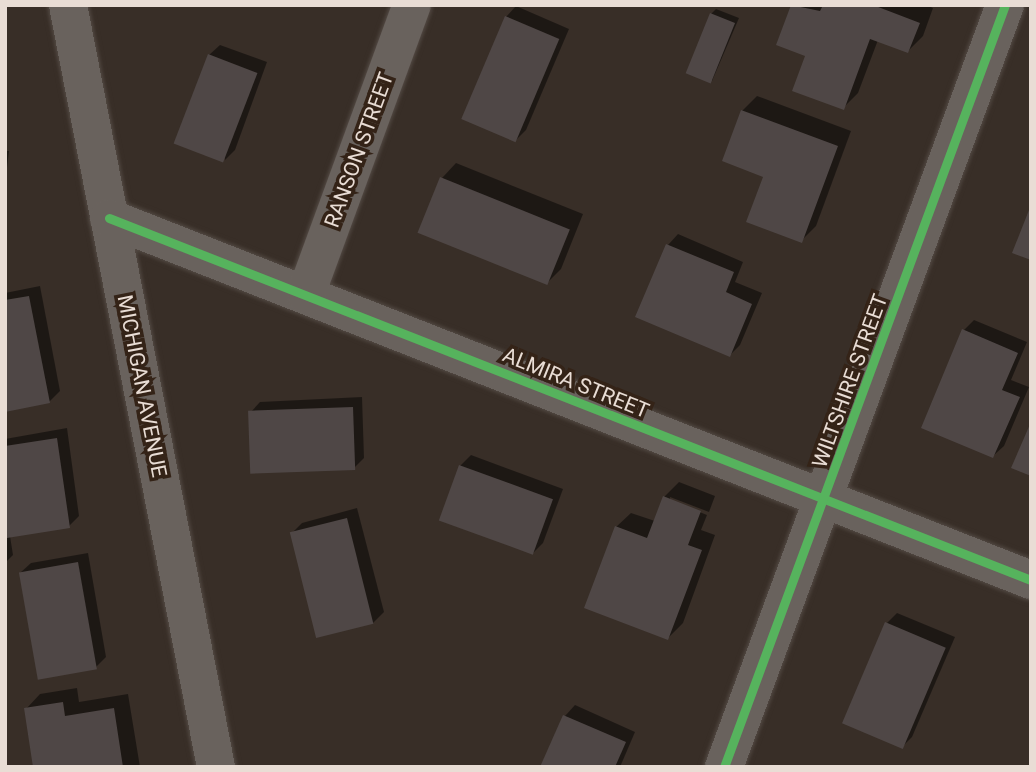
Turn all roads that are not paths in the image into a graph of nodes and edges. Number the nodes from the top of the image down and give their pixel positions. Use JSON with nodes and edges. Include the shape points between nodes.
{"nodes":[{"id":1,"x":68,"y":5,"type":"edge"},
{"id":2,"x":412,"y":5,"type":"edge"},
{"id":3,"x":1005,"y":5,"type":"edge"},
{"id":4,"x":109,"y":218,"type":"junction"},
{"id":5,"x":306,"y":294,"type":"junction"},
{"id":6,"x":825,"y":501,"type":"junction"},
{"id":7,"x":1031,"y":580,"type":"edge"},
{"id":8,"x":216,"y":767,"type":"edge"},
{"id":9,"x":724,"y":767,"type":"edge"}],
"edges":[{"from":1,"to":4,"type":"street","name":"MICHIGAN AVENUE"},
{"from":2,"to":5,"type":"street","name":"RANSON STREET"},
{"from":3,"to":6,"type":"street","name":"WILTSHIRE STREET"},
{"from":4,"to":5,"type":"street","name":"ALMIRA STREET"},
{"from":4,"to":8,"type":"street","name":"MICHIGAN AVENUE"},
{"from":5,"to":6,"type":"street","name":"ALMIRA STREET"},
{"from":6,"to":7,"type":"street","name":"ALMIRA STREET"},
{"from":6,"to":9,"type":"street","name":"WILTSHIRE STREET"}]}
